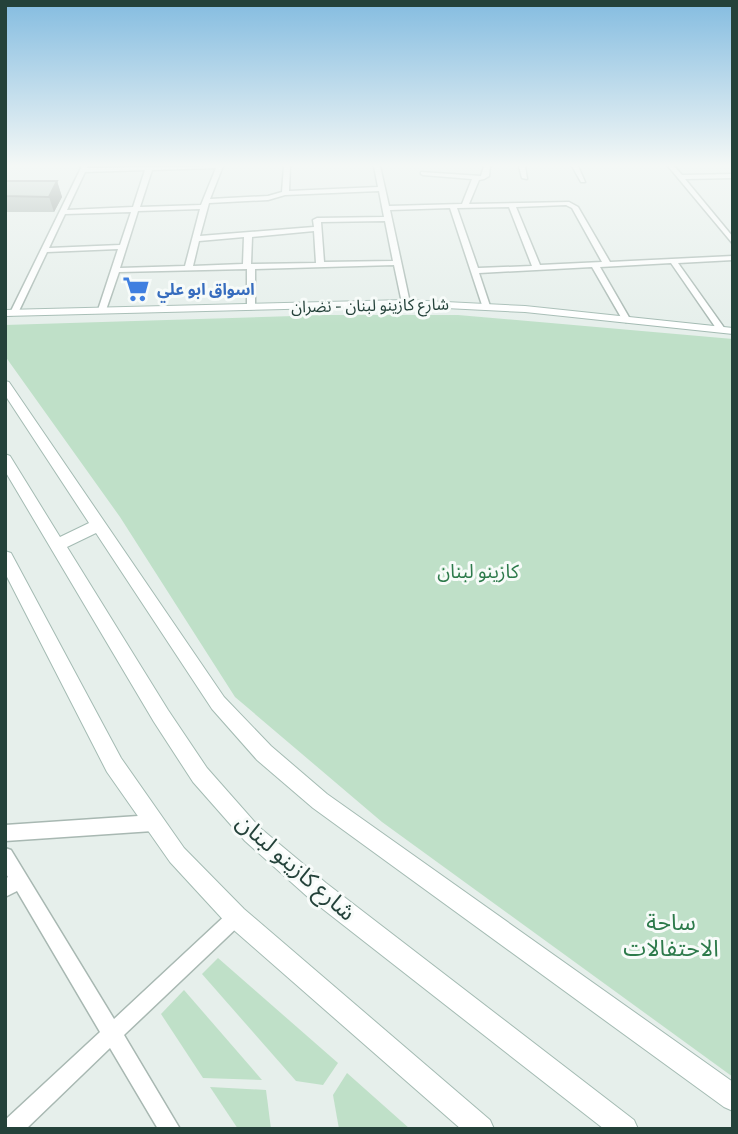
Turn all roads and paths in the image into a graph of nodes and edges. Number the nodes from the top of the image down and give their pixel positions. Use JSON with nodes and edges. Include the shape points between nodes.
{"nodes":[{"id":1,"x":59,"y":219,"type":"edge"},
{"id":2,"x":133,"y":219,"type":"edge"},
{"id":3,"x":201,"y":219,"type":"edge"},
{"id":4,"x":388,"y":219,"type":"joint"},
{"id":5,"x":457,"y":219,"type":"edge"},
{"id":6,"x":517,"y":219,"type":"edge"},
{"id":7,"x":581,"y":219,"type":"edge"},
{"id":8,"x":317,"y":229,"type":"junction"},
{"id":9,"x":729,"y":232,"type":"edge"},
{"id":10,"x":248,"y":235,"type":"junction"},
{"id":11,"x":196,"y":239,"type":"junction"},
{"id":12,"x":733,"y":242,"type":"edge"},
{"id":13,"x":123,"y":247,"type":"junction"},
{"id":14,"x":44,"y":250,"type":"junction"},
{"id":15,"x":733,"y":258,"type":"edge"},
{"id":16,"x":673,"y":261,"type":"junction"},
{"id":17,"x":398,"y":263,"type":"junction"},
{"id":18,"x":607,"y":264,"type":"junction"},
{"id":19,"x":320,"y":265,"type":"junction"},
{"id":20,"x":595,"y":265,"type":"junction"},
{"id":21,"x":249,"y":266,"type":"junction"},
{"id":22,"x":188,"y":268,"type":"junction"},
{"id":23,"x":537,"y":268,"type":"junction"},
{"id":24,"x":116,"y":270,"type":"junction"},
{"id":25,"x":475,"y":271,"type":"junction"},
{"id":26,"x":406,"y":303,"type":"junction"},
{"id":27,"x":251,"y":306,"type":"junction"},
{"id":28,"x":486,"y":306,"type":"junction"},
{"id":29,"x":102,"y":310,"type":"junction"},
{"id":30,"x":10,"y":313,"type":"edge"},
{"id":31,"x":626,"y":319,"type":"junction"},
{"id":32,"x":727,"y":330,"type":"edge"},
{"id":33,"x":5,"y":385,"type":"edge"},
{"id":34,"x":5,"y":459,"type":"edge"},
{"id":35,"x":98,"y":525,"type":"junction"},
{"id":36,"x":57,"y":545,"type":"junction"},
{"id":37,"x":5,"y":557,"type":"edge"},
{"id":38,"x":153,"y":823,"type":"junction"},
{"id":39,"x":5,"y":833,"type":"edge"},
{"id":40,"x":5,"y":856,"type":"edge"},
{"id":41,"x":12,"y":884,"type":"edge"},
{"id":42,"x":236,"y":917,"type":"junction"},
{"id":43,"x":112,"y":1032,"type":"junction"},
{"id":44,"x":733,"y":1098,"type":"edge"},
{"id":45,"x":11,"y":1129,"type":"edge"},
{"id":46,"x":170,"y":1129,"type":"edge"},
{"id":47,"x":481,"y":1129,"type":"edge"},
{"id":48,"x":625,"y":1129,"type":"edge"}],
"edges":[{"from":1,"to":14,"type":"street"},
{"from":2,"to":13,"type":"street"},
{"from":3,"to":11,"type":"street"},
{"from":4,"to":8,"type":"street","via":[[317,220]]},
{"from":4,"to":17,"type":"street"},
{"from":5,"to":25,"type":"street"},
{"from":6,"to":23,"type":"street"},
{"from":7,"to":18,"type":"street"},
{"from":8,"to":10,"type":"street"},
{"from":8,"to":19,"type":"street"},
{"from":9,"to":12,"type":"street"},
{"from":10,"to":11,"type":"street"},
{"from":10,"to":21,"type":"street"},
{"from":11,"to":22,"type":"street"},
{"from":13,"to":14,"type":"street"},
{"from":13,"to":24,"type":"street"},
{"from":14,"to":30,"type":"street"},
{"from":15,"to":16,"type":"street"},
{"from":16,"to":18,"type":"street"},
{"from":16,"to":32,"type":"street"},
{"from":17,"to":19,"type":"street"},
{"from":17,"to":26,"type":"street"},
{"from":18,"to":20,"type":"street"},
{"from":19,"to":21,"type":"street"},
{"from":20,"to":23,"type":"street"},
{"from":20,"to":31,"type":"street"},
{"from":21,"to":22,"type":"street"},
{"from":21,"to":27,"type":"street"},
{"from":22,"to":24,"type":"street"},
{"from":23,"to":25,"type":"street"},
{"from":24,"to":29,"type":"street"},
{"from":25,"to":28,"type":"street"},
{"from":26,"to":27,"type":"street","name":"شارع كازينو لبنان - نضران"},
{"from":26,"to":28,"type":"street","name":"شارع كازينو لبنان - نضران"},
{"from":27,"to":29,"type":"street","name":"شارع كازينو لبنان - نضران"},
{"from":28,"to":31,"type":"street","name":"شارع كازينو لبنان - نضران"},
{"from":29,"to":30,"type":"street","name":"شارع كازينو لبنان - نضران"},
{"from":31,"to":32,"type":"street","name":"شارع كازينو لبنان - نضران"},
{"from":33,"to":35,"type":"street"},
{"from":34,"to":36,"type":"street","name":"شارع كازينو لبنان"},
{"from":35,"to":36,"type":"street"},
{"from":35,"to":44,"type":"street","via":[[200,678],[264,753],[320,801]]},
{"from":36,"to":48,"type":"street","name":"شارع كازينو لبنان","via":[[179,745],[252,834],[318,891]]},
{"from":37,"to":38,"type":"street","via":[[114,765]]},
{"from":38,"to":39,"type":"street"},
{"from":38,"to":42,"type":"street"},
{"from":40,"to":41,"type":"street"},
{"from":41,"to":43,"type":"street"},
{"from":42,"to":43,"type":"street"},
{"from":42,"to":47,"type":"street"},
{"from":43,"to":45,"type":"street"},
{"from":43,"to":46,"type":"street"}]}
